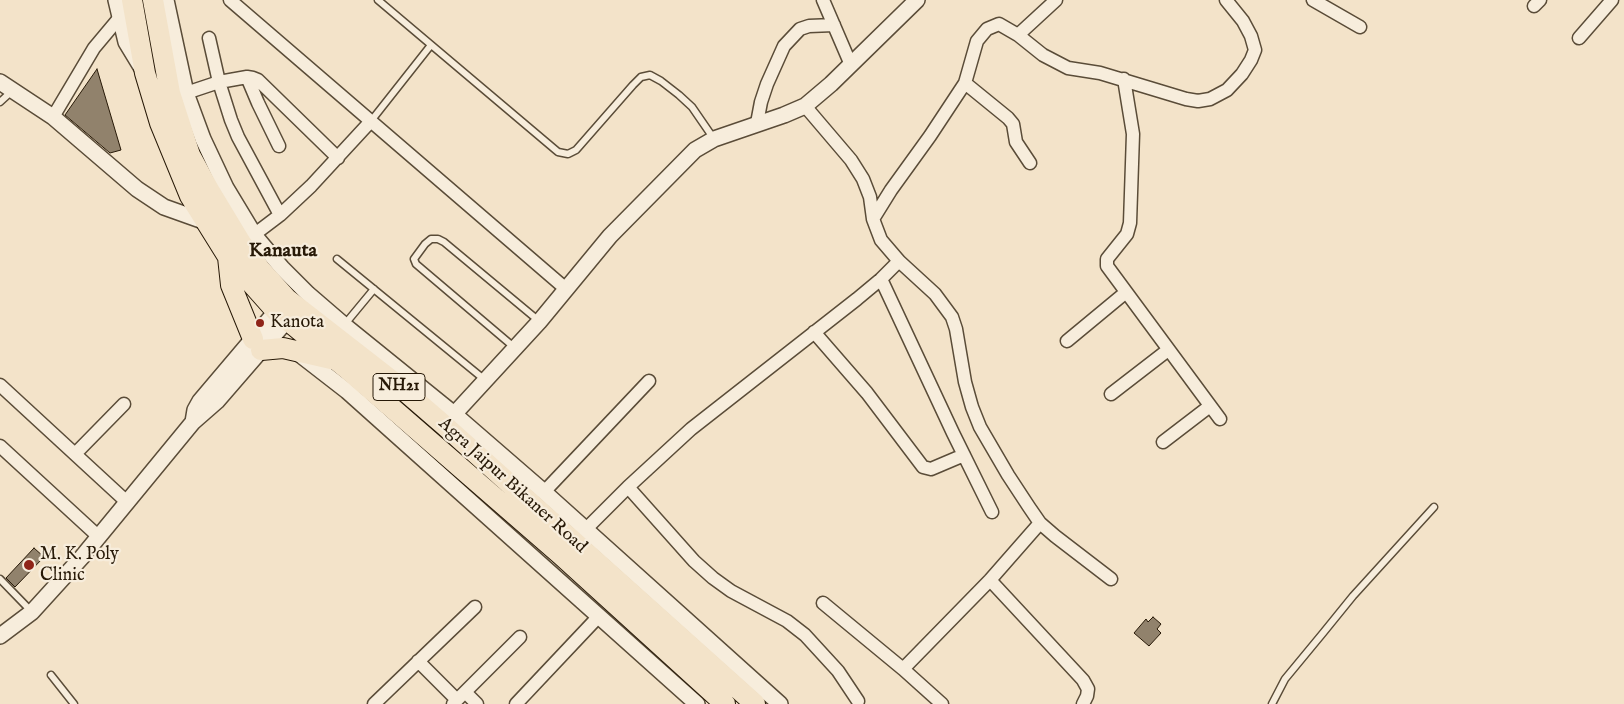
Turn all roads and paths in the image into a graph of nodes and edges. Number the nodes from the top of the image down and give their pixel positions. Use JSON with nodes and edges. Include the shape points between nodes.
{"nodes":[{"id":1,"x":116,"y":0,"type":"edge"},
{"id":2,"x":132,"y":0,"type":"edge"},
{"id":3,"x":153,"y":0,"type":"edge"},
{"id":4,"x":166,"y":0,"type":"edge"},
{"id":5,"x":230,"y":0,"type":"edge"},
{"id":6,"x":378,"y":0,"type":"edge"},
{"id":7,"x":823,"y":0,"type":"edge"},
{"id":8,"x":917,"y":0,"type":"edge"},
{"id":9,"x":1056,"y":0,"type":"edge"},
{"id":10,"x":1226,"y":0,"type":"edge"},
{"id":11,"x":1313,"y":0,"type":"edge"},
{"id":12,"x":1612,"y":0,"type":"edge"},
{"id":13,"x":120,"y":17,"type":"junction"},
{"id":14,"x":834,"y":25,"type":"junction"},
{"id":15,"x":1360,"y":27,"type":"dead end"},
{"id":16,"x":1018,"y":35,"type":"junction"},
{"id":17,"x":209,"y":38,"type":"dead end"},
{"id":18,"x":1579,"y":38,"type":"dead end"},
{"id":19,"x":431,"y":45,"type":"junction"},
{"id":20,"x":851,"y":65,"type":"junction"},
{"id":21,"x":145,"y":73,"type":"junction"},
{"id":22,"x":247,"y":76,"type":"junction"},
{"id":23,"x":1124,"y":79,"type":"junction"},
{"id":24,"x":219,"y":82,"type":"junction"},
{"id":25,"x":966,"y":83,"type":"junction"},
{"id":26,"x":6,"y":86,"type":"edge"},
{"id":27,"x":186,"y":93,"type":"junction"},
{"id":28,"x":0,"y":102,"type":"edge"},
{"id":29,"x":805,"y":106,"type":"junction"},
{"id":30,"x":53,"y":117,"type":"junction"},
{"id":31,"x":371,"y":121,"type":"junction"},
{"id":32,"x":757,"y":123,"type":"junction"},
{"id":33,"x":714,"y":139,"type":"junction"},
{"id":34,"x":279,"y":146,"type":"dead end"},
{"id":35,"x":338,"y":158,"type":"junction"},
{"id":36,"x":1030,"y":163,"type":"dead end"},
{"id":37,"x":280,"y":215,"type":"junction"},
{"id":38,"x":873,"y":219,"type":"junction"},
{"id":39,"x":206,"y":222,"type":"junction"},
{"id":40,"x":241,"y":246,"type":"junction"},
{"id":41,"x":337,"y":260,"type":"dead end"},
{"id":42,"x":899,"y":261,"type":"junction"},
{"id":43,"x":881,"y":279,"type":"junction"},
{"id":44,"x":374,"y":289,"type":"junction"},
{"id":45,"x":566,"y":289,"type":"junction"},
{"id":46,"x":1125,"y":292,"type":"junction"},
{"id":47,"x":292,"y":303,"type":"junction"},
{"id":48,"x":539,"y":322,"type":"junction"},
{"id":49,"x":344,"y":325,"type":"junction"},
{"id":50,"x":814,"y":332,"type":"junction"},
{"id":51,"x":1067,"y":342,"type":"dead end"},
{"id":52,"x":257,"y":344,"type":"junction"},
{"id":53,"x":516,"y":348,"type":"junction"},
{"id":54,"x":1168,"y":350,"type":"junction"},
{"id":55,"x":295,"y":351,"type":"junction"},
{"id":56,"x":335,"y":360,"type":"junction"},
{"id":57,"x":485,"y":380,"type":"junction"},
{"id":58,"x":650,"y":381,"type":"dead end"},
{"id":59,"x":0,"y":385,"type":"edge"},
{"id":60,"x":1111,"y":394,"type":"dead end"},
{"id":61,"x":124,"y":404,"type":"dead end"},
{"id":62,"x":1210,"y":406,"type":"junction"},
{"id":63,"x":1220,"y":419,"type":"dead end"},
{"id":64,"x":449,"y":420,"type":"junction"},
{"id":65,"x":1163,"y":442,"type":"dead end"},
{"id":66,"x":0,"y":446,"type":"edge"},
{"id":67,"x":75,"y":454,"type":"junction"},
{"id":68,"x":964,"y":455,"type":"junction"},
{"id":69,"x":628,"y":487,"type":"junction"},
{"id":70,"x":544,"y":492,"type":"junction"},
{"id":71,"x":128,"y":503,"type":"junction"},
{"id":72,"x":1434,"y":506,"type":"dead end"},
{"id":73,"x":992,"y":512,"type":"dead end"},
{"id":74,"x":1040,"y":523,"type":"junction"},
{"id":75,"x":580,"y":535,"type":"junction"},
{"id":76,"x":99,"y":537,"type":"junction"},
{"id":77,"x":0,"y":578,"type":"edge"},
{"id":78,"x":1111,"y":579,"type":"dead end"},
{"id":79,"x":990,"y":580,"type":"junction"},
{"id":80,"x":823,"y":603,"type":"dead end"},
{"id":81,"x":475,"y":607,"type":"dead end"},
{"id":82,"x":32,"y":612,"type":"junction"},
{"id":83,"x":600,"y":616,"type":"junction"},
{"id":84,"x":0,"y":636,"type":"edge"},
{"id":85,"x":520,"y":637,"type":"dead end"},
{"id":86,"x":418,"y":661,"type":"junction"},
{"id":87,"x":904,"y":669,"type":"junction"},
{"id":88,"x":51,"y":675,"type":"dead end"},
{"id":89,"x":458,"y":699,"type":"edge"},
{"id":90,"x":858,"y":701,"type":"dead end"},
{"id":91,"x":72,"y":702,"type":"edge"},
{"id":92,"x":65,"y":704,"type":"edge"},
{"id":93,"x":374,"y":704,"type":"edge"},
{"id":94,"x":477,"y":704,"type":"edge"},
{"id":95,"x":516,"y":704,"type":"edge"},
{"id":96,"x":697,"y":704,"type":"edge"},
{"id":97,"x":725,"y":704,"type":"edge"},
{"id":98,"x":755,"y":704,"type":"edge"},
{"id":99,"x":780,"y":704,"type":"edge"},
{"id":100,"x":942,"y":704,"type":"edge"},
{"id":101,"x":1084,"y":704,"type":"edge"},
{"id":102,"x":1272,"y":704,"type":"edge"}],
"edges":[{"from":1,"to":13,"type":"street"},
{"from":2,"to":21,"type":"highway","name":"Agra Jaipur Bikaner Road","number":"NH21"},
{"from":3,"to":40,"type":"highway","name":"Agra Jaipur Bikaner Road","number":"NH21","via":[[170,93],[190,155]]},
{"from":4,"to":27,"type":"street"},
{"from":5,"to":31,"type":"street"},
{"from":6,"to":19,"type":"lane"},
{"from":7,"to":14,"type":"street"},
{"from":8,"to":20,"type":"street"},
{"from":9,"to":16,"type":"street"},
{"from":10,"to":23,"type":"street","via":[[1252,36],[1255,50],[1242,74],[1227,90],[1198,102]]},
{"from":11,"to":15,"type":"street"},
{"from":12,"to":18,"type":"street"},
{"from":13,"to":21,"type":"street","via":[[126,42]]},
{"from":13,"to":30,"type":"street","via":[[94,48]]},
{"from":14,"to":20,"type":"street"},
{"from":14,"to":32,"type":"street","via":[[800,29],[784,46],[767,84]]},
{"from":16,"to":23,"type":"street","via":[[1062,65]]},
{"from":16,"to":25,"type":"street","via":[[999,24],[987,29],[977,41]]},
{"from":17,"to":24,"type":"street"},
{"from":19,"to":31,"type":"lane"},
{"from":19,"to":33,"type":"lane","via":[[558,152],[568,154],[576,150],[633,84],[650,75],[692,107]]},
{"from":20,"to":29,"type":"street"},
{"from":21,"to":39,"type":"highway","name":"Agra Jaipur Bikaner Road","number":"NH21","via":[[176,164]]},
{"from":22,"to":24,"type":"street"},
{"from":22,"to":34,"type":"street"},
{"from":22,"to":35,"type":"street","via":[[258,80]]},
{"from":23,"to":46,"type":"street","via":[[1133,134],[1130,223],[1128,234],[1107,259],[1107,266]]},
{"from":24,"to":27,"type":"street"},
{"from":24,"to":37,"type":"street","via":[[238,137]]},
{"from":25,"to":36,"type":"street","via":[[1013,124],[1016,142]]},
{"from":25,"to":38,"type":"street"},
{"from":26,"to":28,"type":"lane"},
{"from":26,"to":30,"type":"street"},
{"from":27,"to":40,"type":"street","via":[[226,188]]},
{"from":29,"to":32,"type":"street"},
{"from":29,"to":38,"type":"street","via":[[851,160],[862,178],[870,196]]},
{"from":30,"to":39,"type":"street","via":[[137,189],[164,207]]},
{"from":31,"to":35,"type":"street"},
{"from":31,"to":45,"type":"street"},
{"from":32,"to":33,"type":"street"},
{"from":33,"to":45,"type":"street","via":[[695,150],[647,198]]},
{"from":35,"to":37,"type":"street"},
{"from":37,"to":40,"type":"street"},
{"from":38,"to":42,"type":"street","via":[[881,240]]},
{"from":39,"to":40,"type":"highway","name":"Agra Jaipur Bikaner Road","number":"NH21"},
{"from":40,"to":47,"type":"highway","name":"Agra Jaipur Bikaner Road","number":"NH21"},
{"from":40,"to":47,"type":"street"},
{"from":40,"to":52,"type":"highway","via":[[231,285]]},
{"from":41,"to":44,"type":"lane"},
{"from":42,"to":43,"type":"street"},
{"from":42,"to":74,"type":"street","via":[[935,294],[952,316],[965,382],[980,427]]},
{"from":43,"to":50,"type":"street"},
{"from":43,"to":68,"type":"street"},
{"from":44,"to":49,"type":"lane"},
{"from":44,"to":57,"type":"lane"},
{"from":45,"to":48,"type":"street"},
{"from":46,"to":51,"type":"street"},
{"from":46,"to":54,"type":"street"},
{"from":47,"to":49,"type":"street"},
{"from":47,"to":52,"type":"street"},
{"from":47,"to":56,"type":"highway","name":"Agra Jaipur Bikaner Road","number":"NH21"},
{"from":47,"to":64,"type":"highway","name":"Agra Jaipur Bikaner Road","number":"NH21","via":[[400,387]]},
{"from":48,"to":53,"type":"street"},
{"from":48,"to":53,"type":"lane","via":[[444,242],[431,239],[425,244],[414,259],[416,264]]},
{"from":49,"to":64,"type":"street"},
{"from":50,"to":68,"type":"street","via":[[867,393],[923,467],[931,469]]},
{"from":50,"to":69,"type":"street","via":[[691,429]]},
{"from":52,"to":55,"type":"highway"},
{"from":52,"to":71,"type":"street","via":[[217,401],[192,422]]},
{"from":53,"to":57,"type":"street"},
{"from":54,"to":60,"type":"street"},
{"from":54,"to":62,"type":"street"},
{"from":55,"to":56,"type":"highway"},
{"from":55,"to":83,"type":"street","via":[[347,391]]},
{"from":56,"to":97,"type":"highway","name":"Agra Jaipur Bikaner Road","number":"NH21","via":[[561,555]]},
{"from":57,"to":64,"type":"street"},
{"from":58,"to":70,"type":"street"},
{"from":59,"to":67,"type":"street"},
{"from":61,"to":67,"type":"street"},
{"from":62,"to":63,"type":"street"},
{"from":62,"to":65,"type":"street"},
{"from":64,"to":70,"type":"street"},
{"from":64,"to":75,"type":"highway","name":"Agra Jaipur Bikaner Road","number":"NH21"},
{"from":66,"to":76,"type":"street"},
{"from":67,"to":71,"type":"street"},
{"from":68,"to":73,"type":"street"},
{"from":69,"to":75,"type":"street"},
{"from":69,"to":90,"type":"street","via":[[713,578],[805,635],[838,671]]},
{"from":70,"to":75,"type":"street"},
{"from":71,"to":76,"type":"street"},
{"from":72,"to":102,"type":"lane","via":[[1323,632],[1285,679]]},
{"from":74,"to":78,"type":"street"},
{"from":74,"to":79,"type":"street"},
{"from":75,"to":98,"type":"highway","name":"Agra Jaipur Bikaner Road","number":"NH21"},
{"from":75,"to":99,"type":"street"},
{"from":76,"to":82,"type":"street"},
{"from":77,"to":82,"type":"lane"},
{"from":79,"to":87,"type":"street"},
{"from":79,"to":101,"type":"street","via":[[1083,680],[1088,689]]},
{"from":80,"to":87,"type":"street"},
{"from":81,"to":86,"type":"street"},
{"from":82,"to":84,"type":"street"},
{"from":83,"to":95,"type":"street"},
{"from":83,"to":96,"type":"street"},
{"from":85,"to":89,"type":"street"},
{"from":86,"to":89,"type":"street"},
{"from":86,"to":93,"type":"street"},
{"from":87,"to":100,"type":"street"},
{"from":88,"to":91,"type":"lane"},
{"from":89,"to":94,"type":"street"},
{"from":91,"to":92,"type":"lane"}]}
